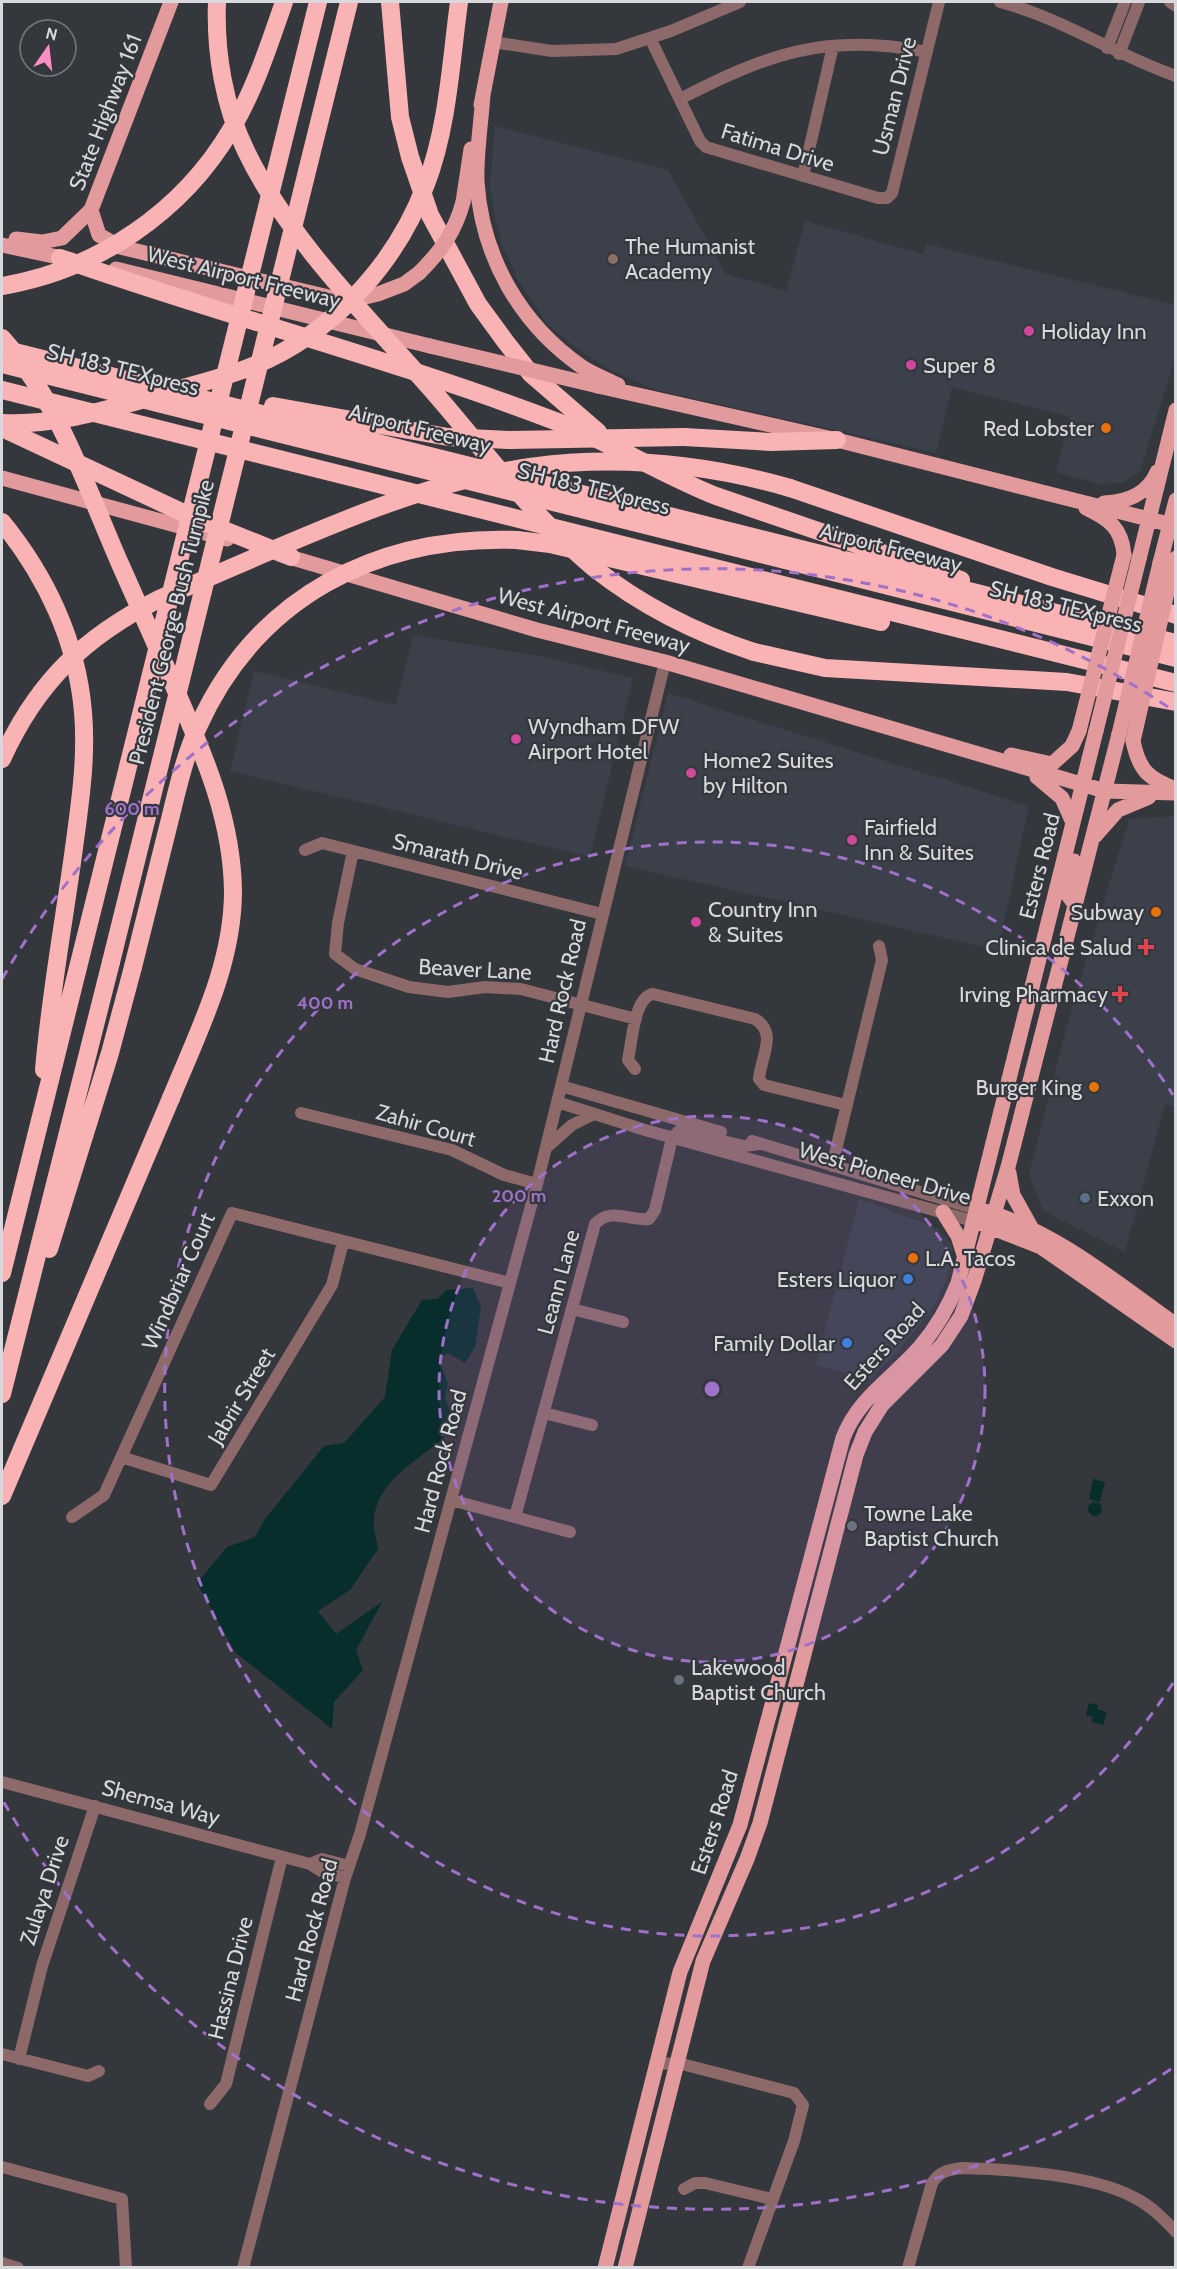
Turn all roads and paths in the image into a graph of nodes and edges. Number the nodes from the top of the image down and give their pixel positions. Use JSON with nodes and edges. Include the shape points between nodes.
{"nodes":[{"id":1,"x":171,"y":2,"type":"edge"},
{"id":2,"x":217,"y":2,"type":"edge"},
{"id":3,"x":284,"y":2,"type":"edge"},
{"id":4,"x":318,"y":2,"type":"edge"},
{"id":5,"x":349,"y":2,"type":"edge"},
{"id":6,"x":390,"y":2,"type":"edge"},
{"id":7,"x":459,"y":2,"type":"edge"},
{"id":8,"x":501,"y":2,"type":"edge"},
{"id":9,"x":740,"y":2,"type":"edge"},
{"id":10,"x":939,"y":2,"type":"edge"},
{"id":11,"x":1000,"y":2,"type":"edge"},
{"id":12,"x":1125,"y":2,"type":"edge"},
{"id":13,"x":1139,"y":2,"type":"edge"},
{"id":14,"x":1170,"y":2,"type":"edge"},
{"id":15,"x":1176,"y":6,"type":"edge"},
{"id":16,"x":650,"y":38,"type":"junction"},
{"id":17,"x":493,"y":42,"type":"junction"},
{"id":18,"x":833,"y":46,"type":"junction"},
{"id":19,"x":1113,"y":51,"type":"junction"},
{"id":20,"x":927,"y":52,"type":"junction"},
{"id":21,"x":1176,"y":76,"type":"edge"},
{"id":22,"x":483,"y":95,"type":"junction"},
{"id":23,"x":680,"y":99,"type":"junction"},
{"id":24,"x":804,"y":176,"type":"junction"},
{"id":25,"x":887,"y":198,"type":"joint"},
{"id":26,"x":91,"y":210,"type":"junction"},
{"id":27,"x":2,"y":238,"type":"edge"},
{"id":28,"x":2,"y":245,"type":"edge"},
{"id":29,"x":60,"y":258,"type":"junction"},
{"id":30,"x":2,"y":286,"type":"edge"},
{"id":31,"x":2,"y":338,"type":"edge"},
{"id":32,"x":2,"y":349,"type":"edge"},
{"id":33,"x":2,"y":364,"type":"edge"},
{"id":34,"x":2,"y":375,"type":"edge"},
{"id":35,"x":2,"y":390,"type":"edge"},
{"id":36,"x":203,"y":398,"type":"junction"},
{"id":37,"x":648,"y":399,"type":"junction"},
{"id":38,"x":1176,"y":410,"type":"edge"},
{"id":39,"x":2,"y":423,"type":"edge"},
{"id":40,"x":2,"y":428,"type":"edge"},
{"id":41,"x":837,"y":440,"type":"junction"},
{"id":42,"x":622,"y":450,"type":"junction"},
{"id":43,"x":1165,"y":453,"type":"junction"},
{"id":44,"x":2,"y":478,"type":"edge"},
{"id":45,"x":1061,"y":497,"type":"junction"},
{"id":46,"x":1176,"y":500,"type":"edge"},
{"id":47,"x":1089,"y":504,"type":"junction"},
{"id":48,"x":1149,"y":519,"type":"junction"},
{"id":49,"x":2,"y":522,"type":"edge"},
{"id":50,"x":1172,"y":525,"type":"edge"},
{"id":51,"x":291,"y":557,"type":"junction"},
{"id":52,"x":1176,"y":558,"type":"edge"},
{"id":53,"x":1001,"y":599,"type":"junction"},
{"id":54,"x":1176,"y":615,"type":"edge"},
{"id":55,"x":962,"y":629,"type":"junction"},
{"id":56,"x":1176,"y":643,"type":"edge"},
{"id":57,"x":1176,"y":658,"type":"edge"},
{"id":58,"x":665,"y":662,"type":"junction"},
{"id":59,"x":1176,"y":667,"type":"edge"},
{"id":60,"x":1176,"y":683,"type":"edge"},
{"id":61,"x":1176,"y":702,"type":"edge"},
{"id":62,"x":837,"y":713,"type":"junction"},
{"id":63,"x":1126,"y":737,"type":"junction"},
{"id":64,"x":2,"y":759,"type":"edge"},
{"id":65,"x":1022,"y":768,"type":"junction"},
{"id":66,"x":1083,"y":785,"type":"junction"},
{"id":67,"x":1176,"y":791,"type":"edge"},
{"id":68,"x":1105,"y":792,"type":"junction"},
{"id":69,"x":1157,"y":794,"type":"junction"},
{"id":70,"x":1072,"y":828,"type":"junction"},
{"id":71,"x":1093,"y":838,"type":"junction"},
{"id":72,"x":305,"y":850,"type":"dead end"},
{"id":73,"x":353,"y":851,"type":"junction"},
{"id":74,"x":1054,"y":900,"type":"junction"},
{"id":75,"x":1076,"y":906,"type":"junction"},
{"id":76,"x":602,"y":914,"type":"junction"},
{"id":77,"x":879,"y":946,"type":"dead end"},
{"id":78,"x":1037,"y":970,"type":"junction"},
{"id":79,"x":581,"y":1004,"type":"junction"},
{"id":80,"x":636,"y":1019,"type":"junction"},
{"id":81,"x":1022,"y":1028,"type":"junction"},
{"id":82,"x":1043,"y":1033,"type":"junction"},
{"id":83,"x":636,"y":1070,"type":"dead end"},
{"id":84,"x":561,"y":1086,"type":"junction"},
{"id":85,"x":557,"y":1102,"type":"junction"},
{"id":86,"x":846,"y":1105,"type":"junction"},
{"id":87,"x":301,"y":1113,"type":"dead end"},
{"id":88,"x":594,"y":1114,"type":"junction"},
{"id":89,"x":39,"y":1126,"type":"junction"},
{"id":90,"x":672,"y":1137,"type":"junction"},
{"id":91,"x":759,"y":1144,"type":"junction"},
{"id":92,"x":546,"y":1148,"type":"junction"},
{"id":93,"x":832,"y":1166,"type":"junction"},
{"id":94,"x":1008,"y":1167,"type":"junction"},
{"id":95,"x":807,"y":1175,"type":"junction"},
{"id":96,"x":869,"y":1176,"type":"junction"},
{"id":97,"x":537,"y":1184,"type":"junction"},
{"id":98,"x":943,"y":1212,"type":"junction"},
{"id":99,"x":975,"y":1215,"type":"junction"},
{"id":100,"x":993,"y":1220,"type":"junction"},
{"id":101,"x":1029,"y":1235,"type":"junction"},
{"id":102,"x":343,"y":1242,"type":"junction"},
{"id":103,"x":965,"y":1259,"type":"junction"},
{"id":104,"x":981,"y":1259,"type":"junction"},
{"id":105,"x":2,"y":1274,"type":"edge"},
{"id":106,"x":510,"y":1283,"type":"junction"},
{"id":107,"x":26,"y":1303,"type":"junction"},
{"id":108,"x":572,"y":1309,"type":"junction"},
{"id":109,"x":623,"y":1322,"type":"dead end"},
{"id":110,"x":1176,"y":1325,"type":"edge"},
{"id":111,"x":1176,"y":1341,"type":"edge"},
{"id":112,"x":2,"y":1394,"type":"edge"},
{"id":113,"x":544,"y":1413,"type":"junction"},
{"id":114,"x":592,"y":1425,"type":"dead end"},
{"id":115,"x":121,"y":1457,"type":"junction"},
{"id":116,"x":841,"y":1478,"type":"junction"},
{"id":117,"x":2,"y":1496,"type":"edge"},
{"id":118,"x":451,"y":1500,"type":"junction"},
{"id":119,"x":72,"y":1517,"type":"dead end"},
{"id":120,"x":515,"y":1517,"type":"junction"},
{"id":121,"x":570,"y":1532,"type":"dead end"},
{"id":122,"x":804,"y":1618,"type":"junction"},
{"id":123,"x":2,"y":1782,"type":"edge"},
{"id":124,"x":95,"y":1806,"type":"junction"},
{"id":125,"x":282,"y":1857,"type":"junction"},
{"id":126,"x":347,"y":1872,"type":"junction"},
{"id":127,"x":2,"y":2054,"type":"edge"},
{"id":128,"x":659,"y":2057,"type":"junction"},
{"id":129,"x":19,"y":2059,"type":"junction"},
{"id":130,"x":678,"y":2063,"type":"junction"},
{"id":131,"x":99,"y":2071,"type":"dead end"},
{"id":132,"x":210,"y":2104,"type":"dead end"},
{"id":133,"x":2,"y":2167,"type":"edge"},
{"id":134,"x":684,"y":2189,"type":"dead end"},
{"id":135,"x":772,"y":2199,"type":"junction"},
{"id":136,"x":1176,"y":2232,"type":"edge"},
{"id":137,"x":2,"y":2263,"type":"edge"},
{"id":138,"x":18,"y":2268,"type":"edge"},
{"id":139,"x":126,"y":2268,"type":"edge"},
{"id":140,"x":243,"y":2268,"type":"edge"},
{"id":141,"x":605,"y":2268,"type":"edge"},
{"id":142,"x":625,"y":2268,"type":"edge"},
{"id":143,"x":748,"y":2268,"type":"edge"},
{"id":144,"x":908,"y":2268,"type":"edge"}],
"edges":[{"from":1,"to":26,"type":"main road","name":"State Highway 161"},
{"from":2,"to":61,"type":"highway","bridge":true,"via":[[226,96],[245,149],[276,204],[516,489],[575,551],[617,585],[705,634],[754,652],[825,668],[1067,682]]},
{"from":3,"to":30,"type":"highway","bridge":true,"via":[[240,113],[215,154],[182,193],[147,223],[99,254],[46,275]]},
{"from":4,"to":89,"type":"highway","name":"President George Bush Turnpike","bridge":true},
{"from":5,"to":107,"type":"highway","name":"President George Bush Turnpike","bridge":true},
{"from":6,"to":42,"type":"highway","via":[[400,117],[430,215],[478,304],[531,374]]},
{"from":7,"to":39,"type":"highway","bridge":true,"via":[[438,139],[426,183],[388,255],[338,312],[295,344],[241,370],[78,417]]},
{"from":8,"to":17,"type":"main road"},
{"from":9,"to":16,"type":"street"},
{"from":10,"to":20,"type":"street","name":"Usman Drive"},
{"from":11,"to":19,"type":"street","via":[[1046,16]]},
{"from":12,"to":19,"type":"street"},
{"from":13,"to":19,"type":"street"},
{"from":14,"to":15,"type":"street"},
{"from":16,"to":17,"type":"street","via":[[616,49],[581,51]]},
{"from":16,"to":23,"type":"street","name":"Fatima Drive"},
{"from":17,"to":22,"type":"main road"},
{"from":18,"to":20,"type":"street","via":[[892,45]]},
{"from":18,"to":23,"type":"street","via":[[770,58]]},
{"from":18,"to":24,"type":"street"},
{"from":19,"to":21,"type":"street"},
{"from":20,"to":25,"type":"street","name":"Usman Drive","via":[[892,193]]},
{"from":22,"to":26,"type":"main road","bridge":true,"via":[[468,162],[464,202],[454,230],[419,273],[404,284],[370,296],[321,296],[120,247],[99,235]]},
{"from":22,"to":37,"type":"main road","via":[[477,181],[482,217],[496,265],[524,312],[546,338],[583,368]]},
{"from":23,"to":24,"type":"street","name":"Fatima Drive","via":[[706,147]]},
{"from":24,"to":25,"type":"street","name":"Fatima Drive"},
{"from":26,"to":27,"type":"main road","name":"State Highway 161","via":[[62,238],[42,242]]},
{"from":28,"to":29,"type":"main road","name":"West Airport Freeway"},
{"from":29,"to":37,"type":"main road","name":"West Airport Freeway","bridge":true},
{"from":29,"to":42,"type":"highway","via":[[433,377]]},
{"from":31,"to":117,"type":"highway","bridge":true,"via":[[31,375],[61,430],[206,759],[225,820],[233,893],[229,938],[216,987]]},
{"from":32,"to":36,"type":"highway","name":"Airport Freeway"},
{"from":33,"to":57,"type":"highway","name":"SH 183 TEXpress"},
{"from":34,"to":59,"type":"highway","name":"SH 183 TEXpress"},
{"from":35,"to":55,"type":"highway"},
{"from":36,"to":41,"type":"highway","bridge":true,"via":[[305,410],[448,437]]},
{"from":36,"to":53,"type":"highway","name":"Airport Freeway"},
{"from":37,"to":41,"type":"main road","name":"West Airport Freeway"},
{"from":38,"to":43,"type":"main road","name":"Esters Road"},
{"from":40,"to":51,"type":"highway"},
{"from":41,"to":45,"type":"main road","name":"West Airport Freeway"},
{"from":42,"to":53,"type":"highway","via":[[706,492],[948,574]]},
{"from":43,"to":47,"type":"main road","via":[[1155,477],[1143,491],[1128,501]]},
{"from":43,"to":48,"type":"main road","name":"Esters Road"},
{"from":44,"to":51,"type":"main road","name":"West Airport Freeway"},
{"from":45,"to":47,"type":"main road","name":"West Airport Freeway"},
{"from":45,"to":62,"type":"main road","bridge":true,"via":[[1115,525],[1123,540],[1124,555],[1072,746],[1052,764],[873,713]]},
{"from":46,"to":50,"type":"main road","name":"Esters Road"},
{"from":47,"to":48,"type":"main road","name":"West Airport Freeway"},
{"from":48,"to":50,"type":"main road","name":"West Airport Freeway"},
{"from":48,"to":66,"type":"main road","name":"Esters Road","bridge":true},
{"from":49,"to":89,"type":"highway","via":[[32,562],[60,617],[74,661],[83,711],[81,795],[47,1036]]},
{"from":50,"to":63,"type":"main road","name":"Esters Road","bridge":true,"via":[[1160,563]]},
{"from":51,"to":58,"type":"main road","name":"West Airport Freeway","via":[[537,630]]},
{"from":52,"to":63,"type":"main road","bridge":true},
{"from":53,"to":56,"type":"highway","name":"Airport Freeway"},
{"from":54,"to":64,"type":"highway","bridge":true,"via":[[752,477],[693,467],[596,461],[538,466],[403,499],[127,615],[95,637],[57,672],[25,714]]},
{"from":55,"to":60,"type":"highway"},
{"from":55,"to":107,"type":"highway","bridge":true,"via":[[885,622],[550,544],[517,540],[454,541],[375,560],[321,586],[286,611],[252,642],[215,693],[184,764],[133,967],[60,1221]]},
{"from":58,"to":62,"type":"main road","name":"West Airport Freeway"},
{"from":58,"to":76,"type":"street","name":"Hard Rock Road"},
{"from":62,"to":65,"type":"main road","name":"West Airport Freeway"},
{"from":63,"to":67,"type":"main road","via":[[1144,772]]},
{"from":63,"to":68,"type":"main road","name":"Esters Road"},
{"from":65,"to":66,"type":"main road","name":"West Airport Freeway"},
{"from":65,"to":70,"type":"main road","via":[[1057,791],[1066,803]]},
{"from":66,"to":68,"type":"main road","name":"West Airport Freeway"},
{"from":66,"to":70,"type":"main road","name":"Esters Road"},
{"from":67,"to":69,"type":"main road","name":"West Airport Freeway"},
{"from":68,"to":69,"type":"main road","name":"West Airport Freeway"},
{"from":68,"to":71,"type":"main road","name":"Esters Road"},
{"from":69,"to":71,"type":"main road","via":[[1118,810]]},
{"from":70,"to":74,"type":"main road","name":"Esters Road"},
{"from":70,"to":75,"type":"main road","via":[[1078,844],[1068,895]]},
{"from":71,"to":75,"type":"main road","name":"Esters Road"},
{"from":72,"to":73,"type":"street","name":"Smarath Drive","via":[[322,843]]},
{"from":73,"to":76,"type":"street","name":"Smarath Drive"},
{"from":73,"to":79,"type":"street","name":"Beaver Lane","via":[[335,954],[356,969],[409,987],[448,992],[485,987],[521,989]]},
{"from":74,"to":75,"type":"main road"},
{"from":74,"to":78,"type":"main road","name":"Esters Road"},
{"from":75,"to":82,"type":"main road","name":"Esters Road"},
{"from":76,"to":79,"type":"street","name":"Hard Rock Road"},
{"from":77,"to":86,"type":"street","via":[[882,960]]},
{"from":78,"to":81,"type":"main road","name":"Esters Road"},
{"from":78,"to":82,"type":"main road","via":[[1036,1015]]},
{"from":79,"to":80,"type":"street"},
{"from":79,"to":84,"type":"street","name":"Hard Rock Road"},
{"from":80,"to":83,"type":"street","via":[[628,1060]]},
{"from":80,"to":86,"type":"street","via":[[641,1000],[653,994],[755,1019],[766,1026],[768,1033],[759,1079],[764,1085]]},
{"from":81,"to":82,"type":"main road"},
{"from":81,"to":99,"type":"main road","name":"Esters Road"},
{"from":82,"to":94,"type":"main road","name":"Esters Road"},
{"from":84,"to":85,"type":"street","name":"Hard Rock Road"},
{"from":84,"to":91,"type":"street","name":"West Pioneer Drive"},
{"from":85,"to":88,"type":"street","name":"West Pioneer Drive"},
{"from":85,"to":92,"type":"street","name":"Hard Rock Road"},
{"from":86,"to":93,"type":"street"},
{"from":87,"to":97,"type":"street","name":"Zahir Court","via":[[452,1150],[504,1175]]},
{"from":88,"to":90,"type":"street","name":"West Pioneer Drive"},
{"from":88,"to":92,"type":"street","via":[[572,1125]]},
{"from":89,"to":105,"type":"highway","name":"President George Bush Turnpike"},
{"from":90,"to":91,"type":"street","via":[[679,1131],[744,1146]]},
{"from":90,"to":95,"type":"street","name":"West Pioneer Drive"},
{"from":90,"to":108,"type":"street","name":"Leann Lane","via":[[655,1210],[649,1219],[612,1214],[602,1216],[595,1224]]},
{"from":91,"to":93,"type":"street","name":"West Pioneer Drive"},
{"from":92,"to":97,"type":"street","name":"Hard Rock Road"},
{"from":93,"to":96,"type":"street","name":"West Pioneer Drive"},
{"from":94,"to":100,"type":"main road","name":"Esters Road"},
{"from":94,"to":101,"type":"main road","via":[[1013,1195]]},
{"from":95,"to":96,"type":"street","via":[[811,1171],[856,1178]]},
{"from":95,"to":98,"type":"street","name":"West Pioneer Drive"},
{"from":96,"to":99,"type":"street","name":"West Pioneer Drive"},
{"from":97,"to":106,"type":"street","name":"Hard Rock Road"},
{"from":98,"to":99,"type":"street","name":"West Pioneer Drive"},
{"from":98,"to":103,"type":"main road","via":[[958,1236]]},
{"from":99,"to":100,"type":"main road","name":"West Pioneer Drive"},
{"from":99,"to":103,"type":"main road","name":"Esters Road"},
{"from":100,"to":101,"type":"main road","name":"West Pioneer Drive"},
{"from":100,"to":104,"type":"main road","name":"Esters Road"},
{"from":101,"to":104,"type":"main road","via":[[998,1244]]},
{"from":101,"to":110,"type":"main road","name":"West Pioneer Drive","via":[[1079,1257]]},
{"from":101,"to":111,"type":"main road","name":"West Pioneer Drive"},
{"from":102,"to":106,"type":"street","name":"Windbriar Court"},
{"from":102,"to":115,"type":"street","name":"Jabrir Street","via":[[332,1285],[211,1485]]},
{"from":102,"to":115,"type":"street","name":"Windbriar Court","via":[[232,1213]]},
{"from":103,"to":116,"type":"main road","name":"Esters Road","via":[[950,1304],[938,1323],[850,1420]]},
{"from":104,"to":116,"type":"main road","name":"Esters Road","via":[[961,1316],[942,1345],[882,1405]]},
{"from":106,"to":118,"type":"street","name":"Hard Rock Road"},
{"from":107,"to":112,"type":"highway","name":"President George Bush Turnpike"},
{"from":108,"to":109,"type":"street"},
{"from":108,"to":113,"type":"street","name":"Leann Lane"},
{"from":113,"to":114,"type":"street"},
{"from":113,"to":120,"type":"street","name":"Leann Lane"},
{"from":115,"to":119,"type":"street","name":"Windbriar Court","via":[[104,1495]]},
{"from":116,"to":122,"type":"main road","name":"Esters Road"},
{"from":118,"to":120,"type":"street"},
{"from":118,"to":126,"type":"street","name":"Hard Rock Road"},
{"from":120,"to":121,"type":"street"},
{"from":122,"to":128,"type":"main road","name":"Esters Road","via":[[740,1825],[688,1950]]},
{"from":122,"to":130,"type":"main road","name":"Esters Road","via":[[760,1823],[703,1961]]},
{"from":123,"to":124,"type":"street","name":"Shemsa Way"},
{"from":124,"to":125,"type":"street","name":"Shemsa Way"},
{"from":124,"to":129,"type":"street","name":"Zulaya Drive","via":[[42,1966]]},
{"from":125,"to":126,"type":"street","name":"Shemsa Way"},
{"from":125,"to":132,"type":"street","name":"Hassina Drive","via":[[226,2084]]},
{"from":126,"to":140,"type":"street","name":"Hard Rock Road"},
{"from":127,"to":129,"type":"street"},
{"from":128,"to":130,"type":"street"},
{"from":128,"to":141,"type":"main road","name":"Esters Road"},
{"from":129,"to":131,"type":"street","via":[[87,2076]]},
{"from":130,"to":135,"type":"street","via":[[800,2098],[800,2121]]},
{"from":130,"to":142,"type":"main road","name":"Esters Road"},
{"from":133,"to":139,"type":"street","via":[[122,2199]]},
{"from":134,"to":135,"type":"street","via":[[705,2183]]},
{"from":135,"to":143,"type":"street"},
{"from":136,"to":144,"type":"street","via":[[1159,2214],[1117,2189],[982,2169],[945,2171],[937,2175],[926,2198]]},
{"from":137,"to":138,"type":"street"}]}
